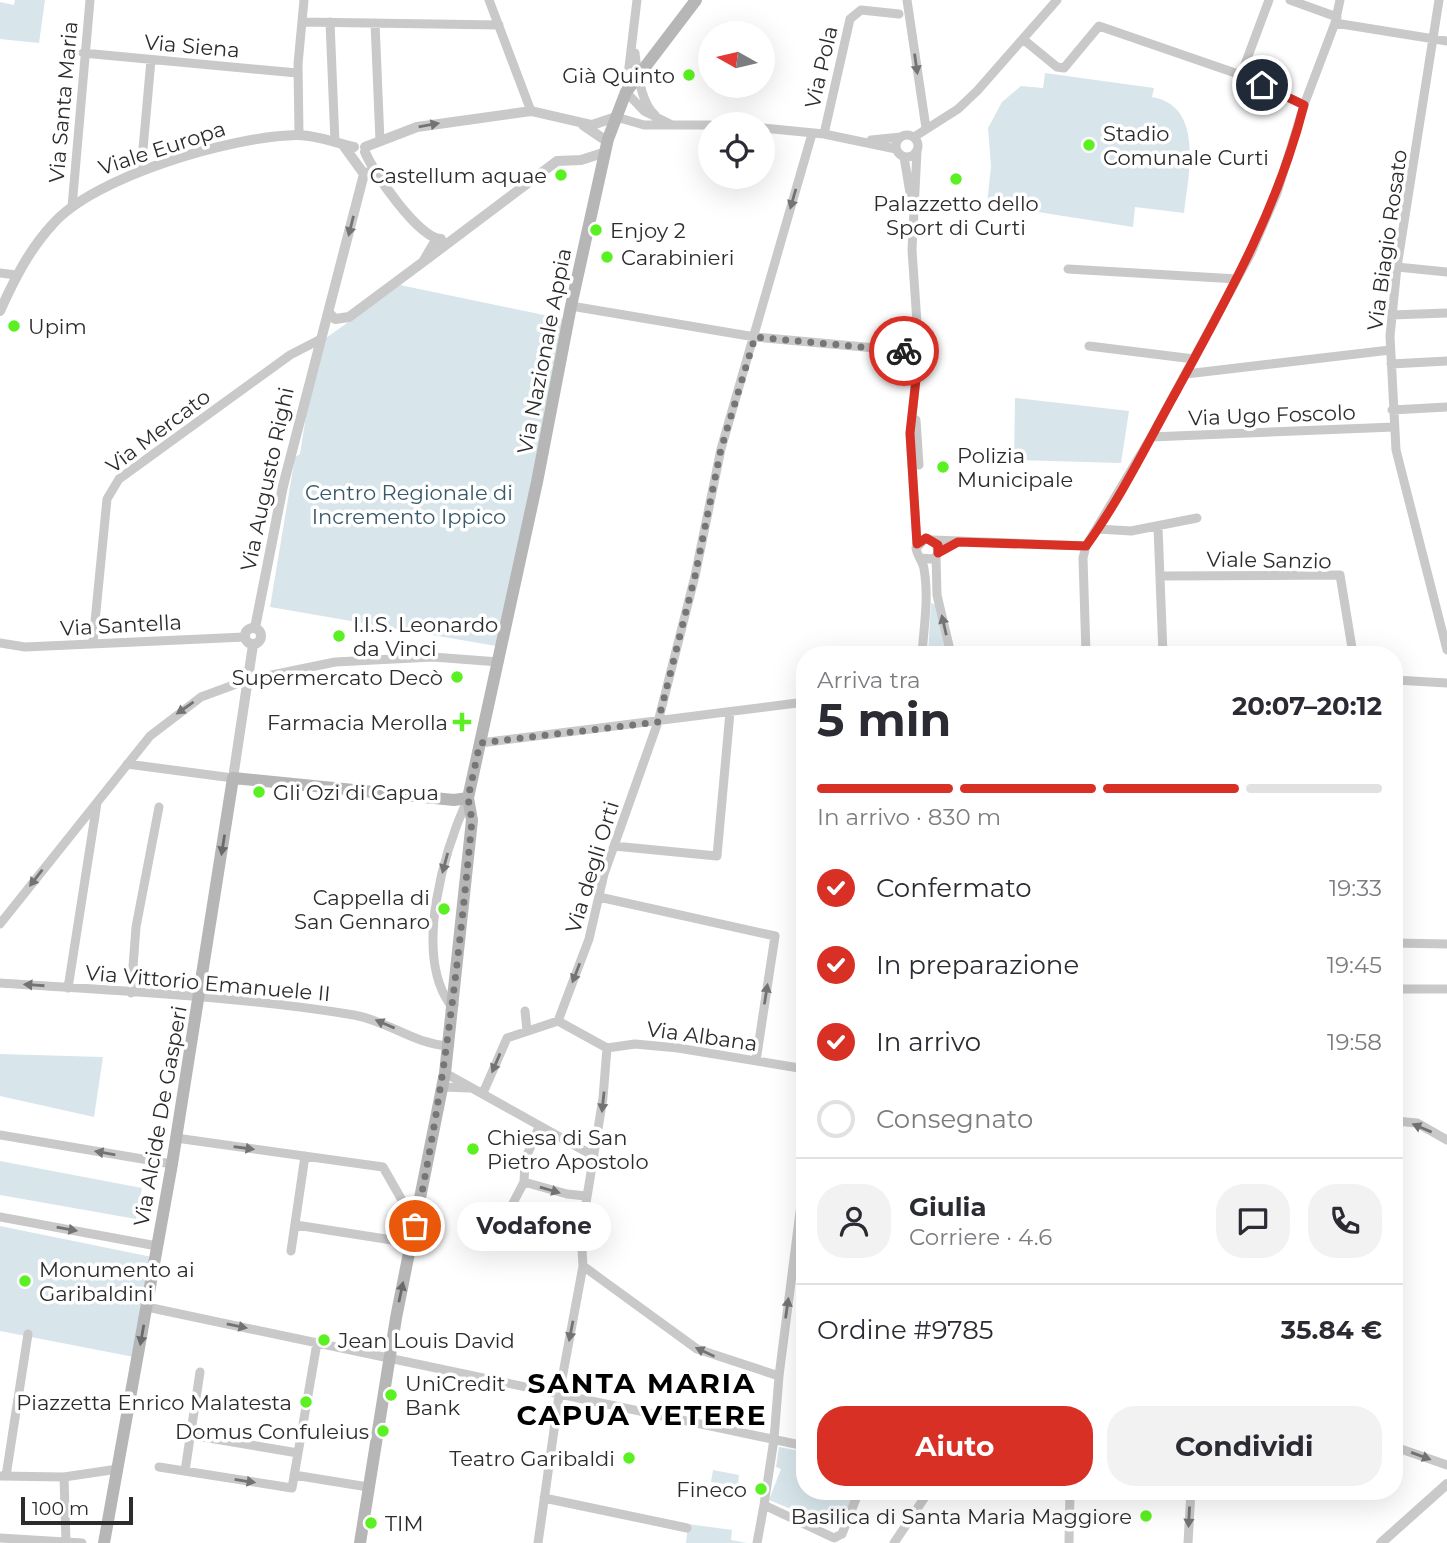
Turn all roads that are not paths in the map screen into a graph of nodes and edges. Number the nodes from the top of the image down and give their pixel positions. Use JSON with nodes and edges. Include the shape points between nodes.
{"nodes":[{"id":1,"x":90,"y":0,"type":"edge"},
{"id":2,"x":304,"y":0,"type":"edge"},
{"id":3,"x":489,"y":0,"type":"edge"},
{"id":4,"x":637,"y":0,"type":"edge"},
{"id":5,"x":696,"y":0,"type":"edge"},
{"id":6,"x":908,"y":0,"type":"edge"},
{"id":7,"x":1057,"y":0,"type":"edge"},
{"id":8,"x":1269,"y":0,"type":"edge"},
{"id":9,"x":1290,"y":0,"type":"edge"},
{"id":10,"x":1340,"y":0,"type":"edge"},
{"id":11,"x":1439,"y":0,"type":"edge"},
{"id":12,"x":899,"y":14,"type":"dead end"},
{"id":13,"x":1336,"y":20,"type":"junction"},
{"id":14,"x":302,"y":22,"type":"junction"},
{"id":15,"x":330,"y":22,"type":"junction"},
{"id":16,"x":375,"y":23,"type":"junction"},
{"id":17,"x":499,"y":25,"type":"junction"},
{"id":18,"x":633,"y":31,"type":"junction"},
{"id":19,"x":1434,"y":39,"type":"junction"},
{"id":20,"x":1024,"y":40,"type":"junction"},
{"id":21,"x":1447,"y":41,"type":"edge"},
{"id":22,"x":83,"y":53,"type":"junction"},
{"id":23,"x":151,"y":60,"type":"junction"},
{"id":24,"x":298,"y":73,"type":"junction"},
{"id":25,"x":639,"y":75,"type":"junction"},
{"id":26,"x":1241,"y":75,"type":"junction"},
{"id":27,"x":626,"y":92,"type":"junction"},
{"id":28,"x":1304,"y":105,"type":"junction"},
{"id":29,"x":531,"y":111,"type":"junction"},
{"id":30,"x":616,"y":117,"type":"junction"},
{"id":31,"x":940,"y":120,"type":"junction"},
{"id":32,"x":581,"y":124,"type":"junction"},
{"id":33,"x":672,"y":125,"type":"junction"},
{"id":34,"x":698,"y":125,"type":"edge"},
{"id":35,"x":926,"y":128,"type":"junction"},
{"id":36,"x":775,"y":129,"type":"edge"},
{"id":37,"x":812,"y":134,"type":"junction"},
{"id":38,"x":824,"y":134,"type":"junction"},
{"id":39,"x":299,"y":135,"type":"junction"},
{"id":40,"x":901,"y":137,"type":"junction"},
{"id":41,"x":866,"y":141,"type":"junction"},
{"id":42,"x":380,"y":142,"type":"junction"},
{"id":43,"x":916,"y":144,"type":"junction"},
{"id":44,"x":352,"y":147,"type":"junction"},
{"id":45,"x":607,"y":147,"type":"junction"},
{"id":46,"x":897,"y":149,"type":"junction"},
{"id":47,"x":904,"y":156,"type":"junction"},
{"id":48,"x":581,"y":160,"type":"junction"},
{"id":49,"x":141,"y":171,"type":"junction"},
{"id":50,"x":601,"y":173,"type":"junction"},
{"id":51,"x":364,"y":174,"type":"junction"},
{"id":52,"x":376,"y":175,"type":"junction"},
{"id":53,"x":72,"y":207,"type":"junction"},
{"id":54,"x":913,"y":213,"type":"junction"},
{"id":55,"x":455,"y":239,"type":"junction"},
{"id":56,"x":436,"y":240,"type":"junction"},
{"id":57,"x":423,"y":262,"type":"junction"},
{"id":58,"x":1397,"y":267,"type":"junction"},
{"id":59,"x":1068,"y":269,"type":"dead end"},
{"id":60,"x":1447,"y":272,"type":"edge"},
{"id":61,"x":0,"y":273,"type":"edge"},
{"id":62,"x":16,"y":275,"type":"junction"},
{"id":63,"x":1237,"y":279,"type":"junction"},
{"id":64,"x":570,"y":306,"type":"junction"},
{"id":65,"x":0,"y":311,"type":"edge"},
{"id":66,"x":1447,"y":313,"type":"edge"},
{"id":67,"x":330,"y":314,"type":"junction"},
{"id":68,"x":1391,"y":315,"type":"junction"},
{"id":69,"x":349,"y":317,"type":"junction"},
{"id":70,"x":755,"y":337,"type":"junction"},
{"id":71,"x":321,"y":339,"type":"junction"},
{"id":72,"x":1089,"y":346,"type":"dead end"},
{"id":73,"x":1391,"y":350,"type":"junction"},
{"id":74,"x":919,"y":352,"type":"junction"},
{"id":75,"x":1194,"y":359,"type":"junction"},
{"id":76,"x":1447,"y":361,"type":"edge"},
{"id":77,"x":1391,"y":364,"type":"junction"},
{"id":78,"x":1186,"y":373,"type":"junction"},
{"id":79,"x":916,"y":376,"type":"junction"},
{"id":80,"x":1447,"y":407,"type":"edge"},
{"id":81,"x":1392,"y":411,"type":"junction"},
{"id":82,"x":1394,"y":428,"type":"junction"},
{"id":83,"x":1151,"y":437,"type":"junction"},
{"id":84,"x":1197,"y":518,"type":"dead end"},
{"id":85,"x":1158,"y":527,"type":"junction"},
{"id":86,"x":1098,"y":529,"type":"junction"},
{"id":87,"x":931,"y":539,"type":"junction"},
{"id":88,"x":958,"y":542,"type":"junction"},
{"id":89,"x":917,"y":544,"type":"junction"},
{"id":90,"x":1061,"y":546,"type":"junction"},
{"id":91,"x":1086,"y":546,"type":"junction"},
{"id":92,"x":937,"y":554,"type":"junction"},
{"id":93,"x":920,"y":558,"type":"junction"},
{"id":94,"x":1083,"y":558,"type":"junction"},
{"id":95,"x":1161,"y":576,"type":"junction"},
{"id":96,"x":926,"y":595,"type":"junction"},
{"id":97,"x":937,"y":595,"type":"junction"},
{"id":98,"x":249,"y":641,"type":"junction"},
{"id":99,"x":93,"y":642,"type":"junction"},
{"id":100,"x":0,"y":643,"type":"edge"},
{"id":101,"x":923,"y":646,"type":"edge"},
{"id":102,"x":949,"y":646,"type":"edge"},
{"id":103,"x":1086,"y":646,"type":"edge"},
{"id":104,"x":1163,"y":646,"type":"edge"},
{"id":105,"x":1352,"y":646,"type":"edge"},
{"id":106,"x":1447,"y":650,"type":"edge"},
{"id":107,"x":499,"y":662,"type":"junction"},
{"id":108,"x":247,"y":680,"type":"junction"},
{"id":109,"x":1403,"y":680,"type":"edge"},
{"id":110,"x":1447,"y":683,"type":"edge"},
{"id":111,"x":796,"y":703,"type":"edge"},
{"id":112,"x":730,"y":712,"type":"junction"},
{"id":113,"x":658,"y":722,"type":"junction"},
{"id":114,"x":480,"y":743,"type":"junction"},
{"id":115,"x":127,"y":764,"type":"junction"},
{"id":116,"x":233,"y":778,"type":"junction"},
{"id":117,"x":468,"y":798,"type":"junction"},
{"id":118,"x":97,"y":800,"type":"junction"},
{"id":119,"x":159,"y":807,"type":"dead end"},
{"id":120,"x":614,"y":846,"type":"junction"},
{"id":121,"x":599,"y":897,"type":"junction"},
{"id":122,"x":0,"y":924,"type":"edge"},
{"id":123,"x":1403,"y":943,"type":"edge"},
{"id":124,"x":1447,"y":944,"type":"edge"},
{"id":125,"x":0,"y":983,"type":"edge"},
{"id":126,"x":68,"y":988,"type":"junction"},
{"id":127,"x":1403,"y":989,"type":"edge"},
{"id":128,"x":1447,"y":989,"type":"edge"},
{"id":129,"x":131,"y":993,"type":"junction"},
{"id":130,"x":200,"y":996,"type":"junction"},
{"id":131,"x":454,"y":1005,"type":"junction"},
{"id":132,"x":525,"y":1012,"type":"dead end"},
{"id":133,"x":558,"y":1021,"type":"junction"},
{"id":134,"x":527,"y":1031,"type":"junction"},
{"id":135,"x":449,"y":1046,"type":"junction"},
{"id":136,"x":607,"y":1048,"type":"junction"},
{"id":137,"x":756,"y":1062,"type":"junction"},
{"id":138,"x":796,"y":1068,"type":"edge"},
{"id":139,"x":445,"y":1073,"type":"junction"},
{"id":140,"x":442,"y":1087,"type":"junction"},
{"id":141,"x":472,"y":1088,"type":"junction"},
{"id":142,"x":483,"y":1093,"type":"junction"},
{"id":143,"x":1403,"y":1122,"type":"edge"},
{"id":144,"x":539,"y":1127,"type":"junction"},
{"id":145,"x":0,"y":1135,"type":"edge"},
{"id":146,"x":176,"y":1138,"type":"junction"},
{"id":147,"x":1447,"y":1140,"type":"edge"},
{"id":148,"x":592,"y":1155,"type":"junction"},
{"id":149,"x":306,"y":1156,"type":"junction"},
{"id":150,"x":172,"y":1164,"type":"junction"},
{"id":151,"x":524,"y":1182,"type":"junction"},
{"id":152,"x":586,"y":1196,"type":"junction"},
{"id":153,"x":419,"y":1209,"type":"junction"},
{"id":154,"x":0,"y":1217,"type":"edge"},
{"id":155,"x":296,"y":1225,"type":"junction"},
{"id":156,"x":411,"y":1243,"type":"junction"},
{"id":157,"x":501,"y":1243,"type":"dead end"},
{"id":158,"x":157,"y":1246,"type":"junction"},
{"id":159,"x":796,"y":1250,"type":"edge"},
{"id":160,"x":291,"y":1251,"type":"dead end"},
{"id":161,"x":583,"y":1266,"type":"junction"},
{"id":162,"x":146,"y":1307,"type":"junction"},
{"id":163,"x":28,"y":1334,"type":"dead end"},
{"id":164,"x":317,"y":1343,"type":"junction"},
{"id":165,"x":388,"y":1359,"type":"junction"},
{"id":166,"x":201,"y":1372,"type":"dead end"},
{"id":167,"x":779,"y":1376,"type":"junction"},
{"id":168,"x":559,"y":1395,"type":"junction"},
{"id":169,"x":191,"y":1435,"type":"junction"},
{"id":170,"x":774,"y":1439,"type":"junction"},
{"id":171,"x":796,"y":1444,"type":"edge"},
{"id":172,"x":1403,"y":1450,"type":"edge"},
{"id":173,"x":298,"y":1453,"type":"junction"},
{"id":174,"x":1447,"y":1465,"type":"edge"},
{"id":175,"x":159,"y":1467,"type":"dead end"},
{"id":176,"x":118,"y":1469,"type":"junction"},
{"id":177,"x":185,"y":1471,"type":"junction"},
{"id":178,"x":294,"y":1475,"type":"junction"},
{"id":179,"x":3,"y":1476,"type":"edge"},
{"id":180,"x":64,"y":1477,"type":"junction"},
{"id":181,"x":1447,"y":1484,"type":"edge"},
{"id":182,"x":368,"y":1487,"type":"junction"},
{"id":183,"x":544,"y":1498,"type":"junction"},
{"id":184,"x":855,"y":1500,"type":"edge"},
{"id":185,"x":923,"y":1500,"type":"edge"},
{"id":186,"x":1070,"y":1500,"type":"edge"},
{"id":187,"x":1190,"y":1500,"type":"edge"},
{"id":188,"x":764,"y":1505,"type":"junction"},
{"id":189,"x":687,"y":1528,"type":"dead end"},
{"id":190,"x":0,"y":1538,"type":"edge"},
{"id":191,"x":66,"y":1543,"type":"edge"},
{"id":192,"x":82,"y":1543,"type":"edge"},
{"id":193,"x":104,"y":1543,"type":"edge"},
{"id":194,"x":360,"y":1543,"type":"edge"},
{"id":195,"x":538,"y":1543,"type":"edge"},
{"id":196,"x":757,"y":1543,"type":"edge"},
{"id":197,"x":894,"y":1543,"type":"edge"},
{"id":198,"x":1069,"y":1543,"type":"edge"},
{"id":199,"x":1188,"y":1543,"type":"edge"},
{"id":200,"x":1381,"y":1543,"type":"edge"}],
"edges":[{"from":1,"to":22,"type":"street","name":"Via Santa Maria"},
{"from":2,"to":14,"type":"street"},
{"from":3,"to":17,"type":"street"},
{"from":4,"to":18,"type":"street"},
{"from":5,"to":25,"type":"main road","name":"Via Nazionale Appia"},
{"from":6,"to":35,"type":"street","one_way":true},
{"from":7,"to":20,"type":"street"},
{"from":8,"to":26,"type":"street"},
{"from":9,"to":13,"type":"street"},
{"from":10,"to":13,"type":"street"},
{"from":11,"to":19,"type":"street","name":"Via Biagio Rosato"},
{"from":12,"to":38,"type":"street","name":"Via Pola","via":[[861,10],[850,19]]},
{"from":13,"to":19,"type":"street"},
{"from":13,"to":28,"type":"street"},
{"from":14,"to":15,"type":"street"},
{"from":14,"to":24,"type":"street"},
{"from":15,"to":16,"type":"street"},
{"from":15,"to":44,"type":"street"},
{"from":16,"to":17,"type":"street"},
{"from":16,"to":42,"type":"street"},
{"from":17,"to":29,"type":"street"},
{"from":18,"to":25,"type":"street"},
{"from":18,"to":27,"type":"street"},
{"from":19,"to":21,"type":"street"},
{"from":19,"to":58,"type":"street","name":"Via Biagio Rosato"},
{"from":20,"to":26,"type":"street","via":[[1063,68],[1099,26]]},
{"from":20,"to":31,"type":"street","via":[[977,92]]},
{"from":22,"to":23,"type":"street","name":"Via Siena"},
{"from":22,"to":53,"type":"street","name":"Via Santa Maria"},
{"from":23,"to":24,"type":"street","name":"Via Siena"},
{"from":23,"to":49,"type":"street"},
{"from":24,"to":39,"type":"street"},
{"from":25,"to":27,"type":"main road","name":"Via Nazionale Appia"},
{"from":25,"to":33,"type":"street","via":[[651,111]]},
{"from":26,"to":28,"type":"street"},
{"from":27,"to":30,"type":"main road","name":"Via Nazionale Appia"},
{"from":27,"to":33,"type":"street","via":[[644,111]]},
{"from":28,"to":63,"type":"street","via":[[1277,193]]},
{"from":29,"to":32,"type":"street"},
{"from":42,"to":29,"type":"street","one_way":true,"via":[[417,127]]},
{"from":30,"to":32,"type":"street"},
{"from":30,"to":33,"type":"street","via":[[644,125]]},
{"from":30,"to":45,"type":"main road","name":"Via Nazionale Appia"},
{"from":31,"to":35,"type":"street"},
{"from":31,"to":43,"type":"street"},
{"from":32,"to":45,"type":"street"},
{"from":33,"to":34,"type":"street"},
{"from":35,"to":43,"type":"street"},
{"from":36,"to":37,"type":"street"},
{"from":37,"to":38,"type":"street"},
{"from":37,"to":70,"type":"street","name":"Via degli Orti","one_way":true},
{"from":38,"to":41,"type":"street"},
{"from":39,"to":44,"type":"street","name":"Viale Europa"},
{"from":39,"to":49,"type":"street","name":"Viale Europa","via":[[231,145]]},
{"from":40,"to":41,"type":"street"},
{"from":40,"to":43,"type":"street"},
{"from":40,"to":46,"type":"street"},
{"from":41,"to":46,"type":"street"},
{"from":42,"to":44,"type":"street"},
{"from":43,"to":47,"type":"street"},
{"from":43,"to":54,"type":"street"},
{"from":44,"to":51,"type":"street"},
{"from":44,"to":52,"type":"street"},
{"from":45,"to":48,"type":"street"},
{"from":45,"to":50,"type":"main road","name":"Via Nazionale Appia"},
{"from":46,"to":47,"type":"street"},
{"from":47,"to":54,"type":"street"},
{"from":48,"to":50,"type":"street"},
{"from":48,"to":55,"type":"street","via":[[557,161]]},
{"from":49,"to":53,"type":"street","name":"Viale Europa","via":[[96,190]]},
{"from":50,"to":64,"type":"main road","name":"Via Nazionale Appia"},
{"from":51,"to":52,"type":"street","via":[[371,171]]},
{"from":51,"to":67,"type":"street","name":"Via Augusto Righi","one_way":true},
{"from":52,"to":56,"type":"street"},
{"from":53,"to":62,"type":"street","name":"Viale Europa","via":[[52,224]]},
{"from":54,"to":74,"type":"street"},
{"from":55,"to":56,"type":"street"},
{"from":55,"to":57,"type":"street"},
{"from":56,"to":57,"type":"street"},
{"from":57,"to":69,"type":"street"},
{"from":58,"to":60,"type":"street"},
{"from":58,"to":68,"type":"street","name":"Via Biagio Rosato"},
{"from":59,"to":63,"type":"street"},
{"from":61,"to":62,"type":"street"},
{"from":62,"to":65,"type":"street","name":"Viale Europa"},
{"from":63,"to":75,"type":"street"},
{"from":64,"to":70,"type":"street"},
{"from":64,"to":107,"type":"main road","name":"Via Nazionale Appia"},
{"from":66,"to":68,"type":"street"},
{"from":67,"to":69,"type":"street","via":[[335,319]]},
{"from":67,"to":71,"type":"street","name":"Via Augusto Righi"},
{"from":68,"to":73,"type":"street","name":"Via Biagio Rosato"},
{"from":69,"to":71,"type":"street"},
{"from":70,"to":74,"type":"street"},
{"from":70,"to":113,"type":"street","name":"Via degli Orti","via":[[721,449]]},
{"from":71,"to":98,"type":"street","name":"Via Augusto Righi","via":[[282,486],[255,628],[262,636],[260,641]]},
{"from":71,"to":99,"type":"street","name":"Via Mercato","via":[[290,355],[110,488]]},
{"from":72,"to":75,"type":"street"},
{"from":73,"to":77,"type":"street","name":"Via Biagio Rosato"},
{"from":73,"to":78,"type":"street"},
{"from":74,"to":79,"type":"street"},
{"from":75,"to":78,"type":"street"},
{"from":76,"to":77,"type":"street"},
{"from":77,"to":81,"type":"street","name":"Via Biagio Rosato"},
{"from":78,"to":83,"type":"street"},
{"from":79,"to":87,"type":"street","via":[[923,530]]},
{"from":79,"to":89,"type":"street","via":[[910,433]]},
{"from":80,"to":81,"type":"street"},
{"from":81,"to":82,"type":"street","name":"Via Biagio Rosato"},
{"from":82,"to":83,"type":"street","name":"Via Ugo Foscolo"},
{"from":82,"to":106,"type":"street","name":"Via Biagio Rosato"},
{"from":83,"to":86,"type":"street"},
{"from":84,"to":85,"type":"street"},
{"from":85,"to":86,"type":"street"},
{"from":85,"to":95,"type":"street"},
{"from":86,"to":91,"type":"street"},
{"from":87,"to":88,"type":"street"},
{"from":87,"to":89,"type":"street"},
{"from":87,"to":92,"type":"street","via":[[938,545]]},
{"from":88,"to":90,"type":"street"},
{"from":88,"to":92,"type":"street"},
{"from":89,"to":93,"type":"street"},
{"from":90,"to":91,"type":"street"},
{"from":90,"to":94,"type":"street"},
{"from":91,"to":94,"type":"street"},
{"from":92,"to":93,"type":"street","via":[[930,560]]},
{"from":92,"to":97,"type":"street"},
{"from":93,"to":96,"type":"street"},
{"from":94,"to":103,"type":"street"},
{"from":95,"to":104,"type":"street"},
{"from":95,"to":105,"type":"street","name":"Viale Sanzio","via":[[1340,575]]},
{"from":96,"to":97,"type":"street"},
{"from":96,"to":101,"type":"street"},
{"from":102,"to":97,"type":"street","one_way":true},
{"from":98,"to":99,"type":"street","name":"Via Santella"},
{"from":98,"to":108,"type":"street"},
{"from":99,"to":100,"type":"street","name":"Via Santella","via":[[25,647]]},
{"from":107,"to":108,"type":"street","via":[[433,656],[335,662]]},
{"from":107,"to":114,"type":"main road","name":"Via Nazionale Appia"},
{"from":108,"to":115,"type":"street","one_way":true,"via":[[185,706],[150,736]]},
{"from":108,"to":116,"type":"street"},
{"from":109,"to":110,"type":"street"},
{"from":111,"to":112,"type":"street"},
{"from":112,"to":113,"type":"street"},
{"from":112,"to":120,"type":"street","via":[[717,856]]},
{"from":113,"to":114,"type":"street"},
{"from":113,"to":120,"type":"street","name":"Via degli Orti"},
{"from":114,"to":117,"type":"main road","name":"Via Nazionale Appia"},
{"from":115,"to":116,"type":"street"},
{"from":115,"to":118,"type":"street"},
{"from":116,"to":117,"type":"main road"},
{"from":116,"to":130,"type":"main road","name":"Via Alcide De Gasperi","one_way":true},
{"from":117,"to":131,"type":"main road","via":[[472,820]]},
{"from":117,"to":131,"type":"street","one_way":true,"via":[[442,870],[433,948],[438,983]]},
{"from":118,"to":122,"type":"street","one_way":true},
{"from":118,"to":126,"type":"street"},
{"from":119,"to":129,"type":"street","via":[[136,927]]},
{"from":120,"to":121,"type":"street","name":"Via degli Orti"},
{"from":121,"to":133,"type":"street","name":"Via degli Orti","one_way":true,"via":[[589,939]]},
{"from":137,"to":121,"type":"street","one_way":true,"via":[[775,936]]},
{"from":123,"to":124,"type":"street"},
{"from":126,"to":125,"type":"street","name":"Via Vittorio Emanuele II","one_way":true},
{"from":126,"to":129,"type":"street","name":"Via Vittorio Emanuele II"},
{"from":127,"to":128,"type":"street"},
{"from":129,"to":130,"type":"street","name":"Via Vittorio Emanuele II"},
{"from":135,"to":130,"type":"street","name":"Via Vittorio Emanuele II","one_way":true,"via":[[417,1041],[373,1019]]},
{"from":130,"to":146,"type":"main road","name":"Via Alcide De Gasperi"},
{"from":131,"to":135,"type":"main road"},
{"from":132,"to":134,"type":"street"},
{"from":133,"to":134,"type":"street"},
{"from":133,"to":136,"type":"street"},
{"from":134,"to":142,"type":"street","one_way":true,"via":[[507,1038]]},
{"from":135,"to":139,"type":"main road"},
{"from":136,"to":137,"type":"street","name":"Via Albana","via":[[646,1045]]},
{"from":136,"to":148,"type":"street","one_way":true},
{"from":137,"to":138,"type":"street","name":"Via Albana"},
{"from":139,"to":140,"type":"main road"},
{"from":139,"to":141,"type":"street"},
{"from":140,"to":141,"type":"street"},
{"from":140,"to":153,"type":"main road"},
{"from":141,"to":142,"type":"street"},
{"from":142,"to":144,"type":"street"},
{"from":147,"to":143,"type":"street","one_way":true},
{"from":144,"to":148,"type":"street"},
{"from":144,"to":151,"type":"street","via":[[525,1160]]},
{"from":150,"to":145,"type":"street","one_way":true},
{"from":146,"to":149,"type":"street","one_way":true},
{"from":146,"to":150,"type":"main road","name":"Via Alcide De Gasperi"},
{"from":148,"to":152,"type":"street"},
{"from":149,"to":153,"type":"street","via":[[383,1167],[402,1202]]},
{"from":149,"to":155,"type":"street"},
{"from":150,"to":158,"type":"main road","name":"Via Alcide De Gasperi"},
{"from":151,"to":152,"type":"street","one_way":true},
{"from":151,"to":157,"type":"street"},
{"from":152,"to":161,"type":"street"},
{"from":153,"to":156,"type":"main road"},
{"from":154,"to":158,"type":"street","one_way":true},
{"from":155,"to":156,"type":"street"},
{"from":155,"to":160,"type":"street"},
{"from":165,"to":156,"type":"main road","one_way":true},
{"from":158,"to":162,"type":"main road","name":"Via Alcide De Gasperi"},
{"from":167,"to":159,"type":"street","one_way":true},
{"from":167,"to":161,"type":"street","one_way":true,"via":[[697,1349]]},
{"from":161,"to":168,"type":"street","one_way":true},
{"from":162,"to":164,"type":"street","one_way":true},
{"from":162,"to":176,"type":"main road","name":"Via Alcide De Gasperi","one_way":true},
{"from":163,"to":179,"type":"street"},
{"from":164,"to":165,"type":"street"},
{"from":164,"to":173,"type":"street"},
{"from":165,"to":168,"type":"street"},
{"from":165,"to":182,"type":"main road"},
{"from":166,"to":169,"type":"street"},
{"from":167,"to":170,"type":"street"},
{"from":168,"to":170,"type":"street"},
{"from":168,"to":183,"type":"street"},
{"from":169,"to":173,"type":"street"},
{"from":169,"to":177,"type":"street"},
{"from":170,"to":171,"type":"street"},
{"from":170,"to":188,"type":"street"},
{"from":172,"to":174,"type":"street","one_way":true},
{"from":173,"to":178,"type":"street"},
{"from":175,"to":177,"type":"street"},
{"from":176,"to":180,"type":"street"},
{"from":176,"to":193,"type":"main road","name":"Via Alcide De Gasperi"},
{"from":177,"to":178,"type":"street","one_way":true,"via":[[292,1488]]},
{"from":178,"to":182,"type":"street"},
{"from":179,"to":180,"type":"street"},
{"from":180,"to":191,"type":"street"},
{"from":181,"to":200,"type":"street"},
{"from":182,"to":194,"type":"main road"},
{"from":183,"to":189,"type":"street"},
{"from":183,"to":195,"type":"street"},
{"from":184,"to":188,"type":"street","via":[[842,1534],[834,1538]]},
{"from":185,"to":197,"type":"street"},
{"from":186,"to":198,"type":"street"},
{"from":187,"to":199,"type":"street","one_way":true},
{"from":188,"to":196,"type":"street"},
{"from":190,"to":191,"type":"street"},
{"from":191,"to":192,"type":"street"}]}
